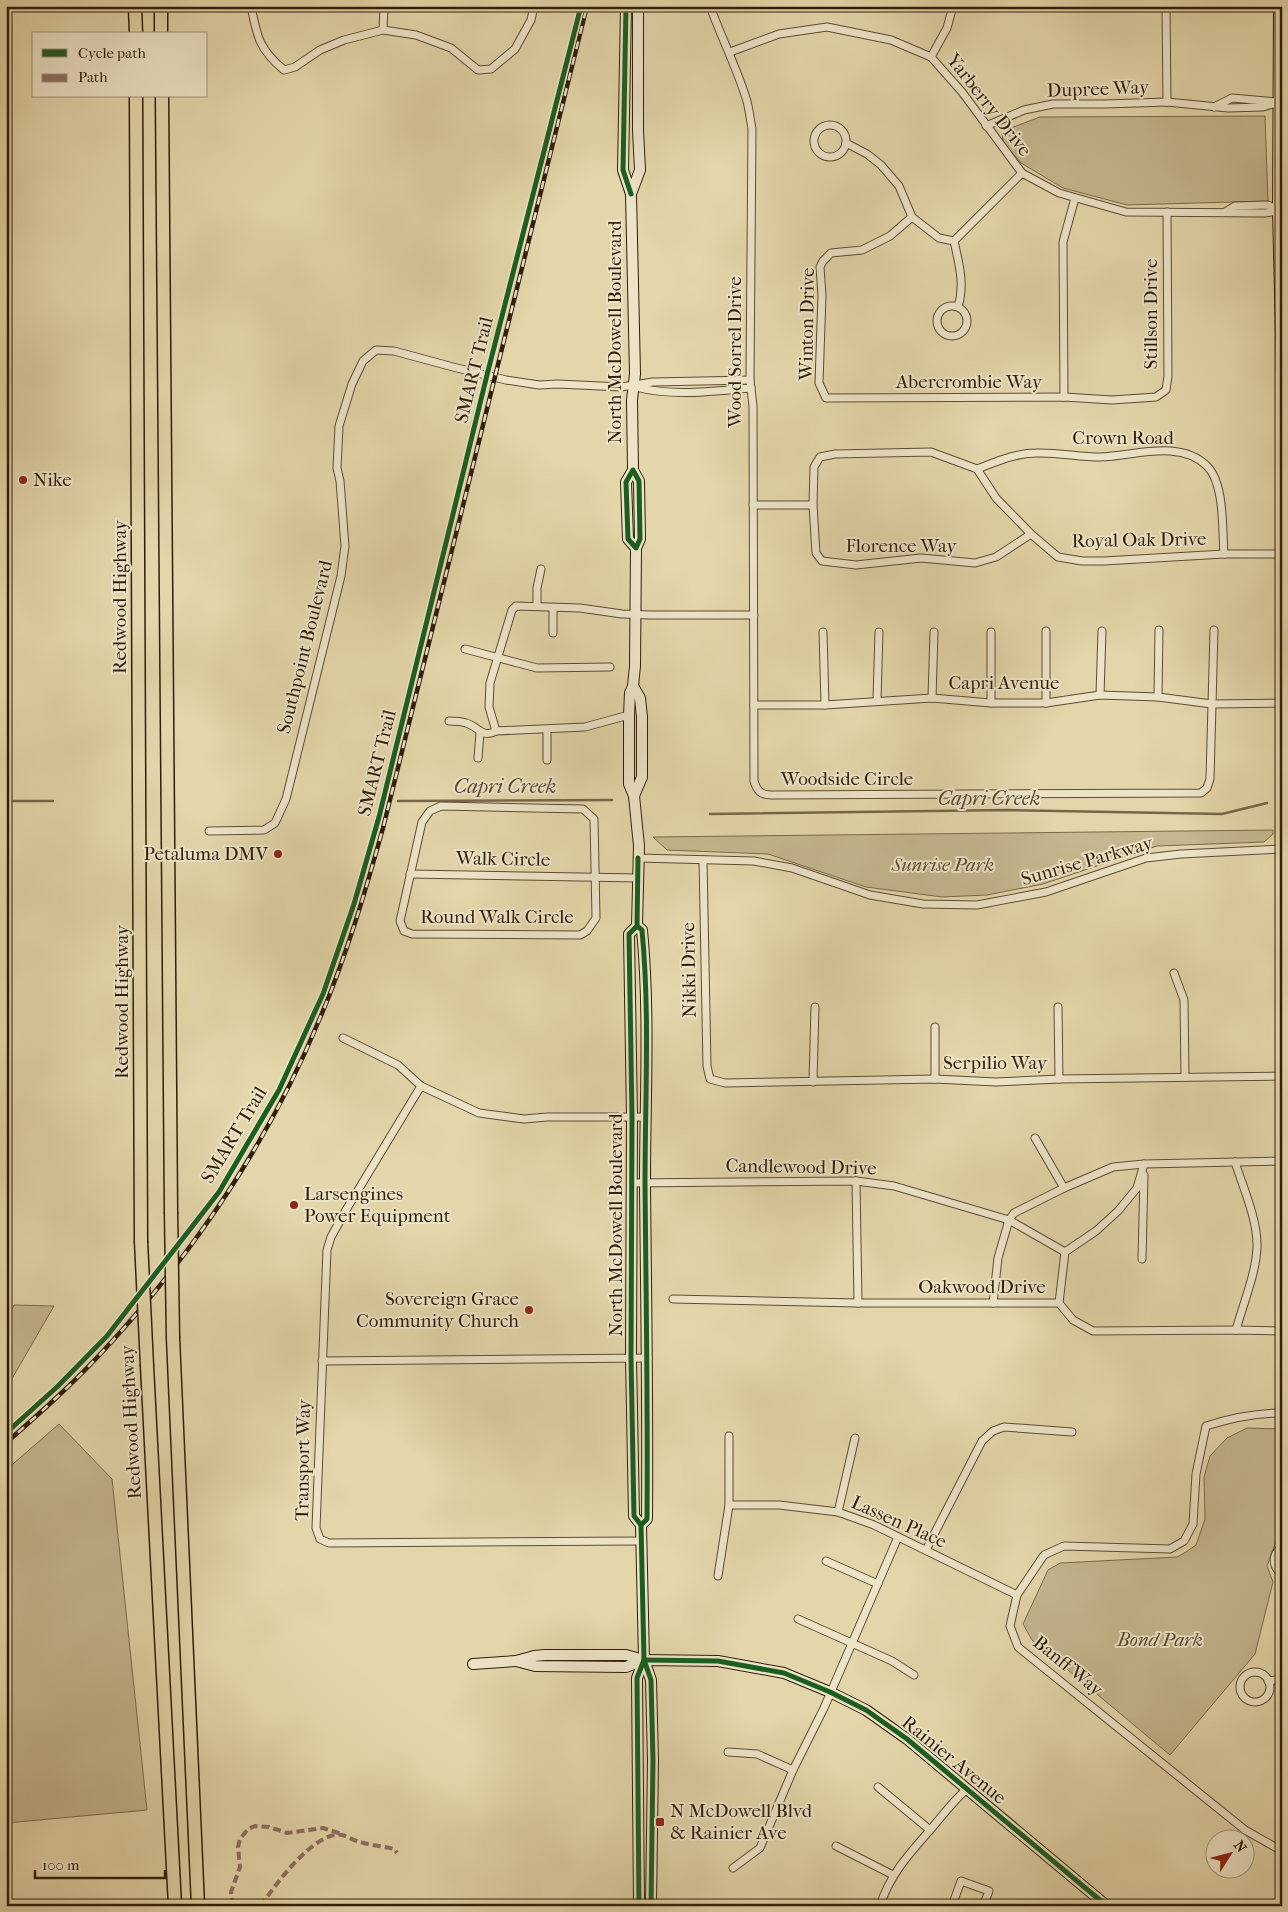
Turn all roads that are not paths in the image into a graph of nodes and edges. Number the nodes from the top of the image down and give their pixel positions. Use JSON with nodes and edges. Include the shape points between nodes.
{"nodes":[{"id":1,"x":136,"y":6,"type":"edge"},
{"id":2,"x":161,"y":6,"type":"edge"},
{"id":3,"x":251,"y":6,"type":"edge"},
{"id":4,"x":384,"y":6,"type":"edge"},
{"id":5,"x":534,"y":6,"type":"edge"},
{"id":6,"x":626,"y":6,"type":"edge"},
{"id":7,"x":638,"y":6,"type":"edge"},
{"id":8,"x":710,"y":6,"type":"edge"},
{"id":9,"x":953,"y":6,"type":"edge"},
{"id":10,"x":1166,"y":6,"type":"edge"},
{"id":11,"x":1280,"y":6,"type":"edge"},
{"id":12,"x":383,"y":30,"type":"junction"},
{"id":13,"x":136,"y":32,"type":"edge"},
{"id":14,"x":161,"y":32,"type":"edge"},
{"id":15,"x":730,"y":52,"type":"junction"},
{"id":16,"x":931,"y":57,"type":"junction"},
{"id":17,"x":136,"y":98,"type":"edge"},
{"id":18,"x":162,"y":98,"type":"edge"},
{"id":19,"x":1167,"y":102,"type":"junction"},
{"id":20,"x":1280,"y":102,"type":"junction"},
{"id":21,"x":986,"y":126,"type":"junction"},
{"id":22,"x":846,"y":143,"type":"junction"},
{"id":23,"x":1022,"y":173,"type":"junction"},
{"id":24,"x":631,"y":194,"type":"junction"},
{"id":25,"x":1075,"y":198,"type":"junction"},
{"id":26,"x":1278,"y":210,"type":"junction"},
{"id":27,"x":1167,"y":212,"type":"junction"},
{"id":28,"x":912,"y":217,"type":"junction"},
{"id":29,"x":954,"y":241,"type":"junction"},
{"id":30,"x":958,"y":307,"type":"junction"},
{"id":31,"x":1282,"y":375,"type":"edge"},
{"id":32,"x":751,"y":384,"type":"junction"},
{"id":33,"x":633,"y":386,"type":"junction"},
{"id":34,"x":1064,"y":397,"type":"junction"},
{"id":35,"x":826,"y":398,"type":"joint"},
{"id":36,"x":1112,"y":400,"type":"joint"},
{"id":37,"x":977,"y":469,"type":"junction"},
{"id":38,"x":753,"y":505,"type":"junction"},
{"id":39,"x":813,"y":505,"type":"junction"},
{"id":40,"x":1031,"y":534,"type":"junction"},
{"id":41,"x":1224,"y":554,"type":"junction"},
{"id":42,"x":1282,"y":554,"type":"edge"},
{"id":43,"x":541,"y":569,"type":"dead end"},
{"id":44,"x":537,"y":606,"type":"junction"},
{"id":45,"x":553,"y":608,"type":"junction"},
{"id":46,"x":636,"y":614,"type":"junction"},
{"id":47,"x":754,"y":615,"type":"junction"},
{"id":48,"x":1159,"y":630,"type":"dead end"},
{"id":49,"x":1214,"y":630,"type":"dead end"},
{"id":50,"x":1046,"y":631,"type":"dead end"},
{"id":51,"x":1102,"y":631,"type":"dead end"},
{"id":52,"x":824,"y":632,"type":"dead end"},
{"id":53,"x":879,"y":632,"type":"dead end"},
{"id":54,"x":934,"y":632,"type":"dead end"},
{"id":55,"x":991,"y":632,"type":"dead end"},
{"id":56,"x":553,"y":633,"type":"dead end"},
{"id":57,"x":465,"y":649,"type":"dead end"},
{"id":58,"x":498,"y":657,"type":"junction"},
{"id":59,"x":610,"y":667,"type":"dead end"},
{"id":60,"x":633,"y":686,"type":"junction"},
{"id":61,"x":1100,"y":695,"type":"junction"},
{"id":62,"x":1158,"y":697,"type":"junction"},
{"id":63,"x":932,"y":698,"type":"junction"},
{"id":64,"x":877,"y":700,"type":"junction"},
{"id":65,"x":991,"y":703,"type":"junction"},
{"id":66,"x":1046,"y":703,"type":"junction"},
{"id":67,"x":1282,"y":703,"type":"edge"},
{"id":68,"x":1212,"y":704,"type":"junction"},
{"id":69,"x":825,"y":705,"type":"junction"},
{"id":70,"x":754,"y":706,"type":"junction"},
{"id":71,"x":629,"y":715,"type":"junction"},
{"id":72,"x":449,"y":721,"type":"dead end"},
{"id":73,"x":548,"y":730,"type":"junction"},
{"id":74,"x":496,"y":731,"type":"junction"},
{"id":75,"x":480,"y":733,"type":"junction"},
{"id":76,"x":478,"y":758,"type":"dead end"},
{"id":77,"x":547,"y":760,"type":"dead end"},
{"id":78,"x":634,"y":796,"type":"junction"},
{"id":79,"x":209,"y":831,"type":"dead end"},
{"id":80,"x":1282,"y":849,"type":"edge"},
{"id":81,"x":638,"y":858,"type":"junction"},
{"id":82,"x":703,"y":860,"type":"junction"},
{"id":83,"x":410,"y":874,"type":"junction"},
{"id":84,"x":596,"y":877,"type":"junction"},
{"id":85,"x":639,"y":878,"type":"junction"},
{"id":86,"x":637,"y":926,"type":"junction"},
{"id":87,"x":1174,"y":973,"type":"dead end"},
{"id":88,"x":815,"y":1007,"type":"dead end"},
{"id":89,"x":1058,"y":1007,"type":"dead end"},
{"id":90,"x":935,"y":1027,"type":"dead end"},
{"id":91,"x":344,"y":1038,"type":"dead end"},
{"id":92,"x":1184,"y":1076,"type":"junction"},
{"id":93,"x":1282,"y":1076,"type":"edge"},
{"id":94,"x":710,"y":1079,"type":"joint"},
{"id":95,"x":936,"y":1079,"type":"junction"},
{"id":96,"x":1059,"y":1079,"type":"junction"},
{"id":97,"x":813,"y":1082,"type":"junction"},
{"id":98,"x":422,"y":1086,"type":"junction"},
{"id":99,"x":632,"y":1117,"type":"junction"},
{"id":100,"x":646,"y":1117,"type":"junction"},
{"id":101,"x":1035,"y":1138,"type":"dead end"},
{"id":102,"x":1282,"y":1161,"type":"edge"},
{"id":103,"x":1236,"y":1162,"type":"junction"},
{"id":104,"x":1144,"y":1164,"type":"junction"},
{"id":105,"x":856,"y":1181,"type":"junction"},
{"id":106,"x":631,"y":1183,"type":"junction"},
{"id":107,"x":645,"y":1183,"type":"junction"},
{"id":108,"x":1064,"y":1188,"type":"junction"},
{"id":109,"x":1009,"y":1220,"type":"junction"},
{"id":110,"x":1065,"y":1252,"type":"junction"},
{"id":111,"x":1142,"y":1259,"type":"dead end"},
{"id":112,"x":673,"y":1299,"type":"dead end"},
{"id":113,"x":858,"y":1303,"type":"junction"},
{"id":114,"x":993,"y":1303,"type":"junction"},
{"id":115,"x":1059,"y":1303,"type":"junction"},
{"id":116,"x":1236,"y":1330,"type":"junction"},
{"id":117,"x":1280,"y":1331,"type":"dead end"},
{"id":118,"x":631,"y":1358,"type":"junction"},
{"id":119,"x":648,"y":1358,"type":"junction"},
{"id":120,"x":322,"y":1361,"type":"junction"},
{"id":121,"x":1282,"y":1413,"type":"edge"},
{"id":122,"x":1072,"y":1432,"type":"dead end"},
{"id":123,"x":729,"y":1436,"type":"dead end"},
{"id":124,"x":855,"y":1438,"type":"dead end"},
{"id":125,"x":729,"y":1505,"type":"junction"},
{"id":126,"x":838,"y":1512,"type":"junction"},
{"id":127,"x":641,"y":1525,"type":"junction"},
{"id":128,"x":898,"y":1537,"type":"junction"},
{"id":129,"x":641,"y":1541,"type":"junction"},
{"id":130,"x":1282,"y":1547,"type":"edge"},
{"id":131,"x":926,"y":1550,"type":"junction"},
{"id":132,"x":826,"y":1561,"type":"dead end"},
{"id":133,"x":1282,"y":1574,"type":"edge"},
{"id":134,"x":718,"y":1576,"type":"dead end"},
{"id":135,"x":878,"y":1584,"type":"junction"},
{"id":136,"x":1017,"y":1596,"type":"junction"},
{"id":137,"x":798,"y":1619,"type":"dead end"},
{"id":138,"x":852,"y":1642,"type":"junction"},
{"id":139,"x":644,"y":1660,"type":"junction"},
{"id":140,"x":473,"y":1664,"type":"dead end"},
{"id":141,"x":914,"y":1675,"type":"dead end"},
{"id":142,"x":1282,"y":1679,"type":"edge"},
{"id":143,"x":1268,"y":1681,"type":"junction"},
{"id":144,"x":830,"y":1692,"type":"junction"},
{"id":145,"x":728,"y":1752,"type":"dead end"},
{"id":146,"x":793,"y":1770,"type":"junction"},
{"id":147,"x":878,"y":1787,"type":"dead end"},
{"id":148,"x":967,"y":1789,"type":"junction"},
{"id":149,"x":930,"y":1830,"type":"junction"},
{"id":150,"x":836,"y":1846,"type":"dead end"},
{"id":151,"x":1282,"y":1851,"type":"edge"},
{"id":152,"x":733,"y":1868,"type":"dead end"},
{"id":153,"x":893,"y":1875,"type":"junction"},
{"id":154,"x":175,"y":1906,"type":"edge"},
{"id":155,"x":198,"y":1906,"type":"edge"},
{"id":156,"x":639,"y":1906,"type":"edge"},
{"id":157,"x":651,"y":1906,"type":"edge"},
{"id":158,"x":880,"y":1906,"type":"edge"},
{"id":159,"x":952,"y":1906,"type":"edge"},
{"id":160,"x":983,"y":1906,"type":"edge"},
{"id":161,"x":1107,"y":1906,"type":"edge"}],
"edges":[{"from":1,"to":13,"type":"highway"},
{"from":2,"to":14,"type":"highway"},
{"from":3,"to":12,"type":"street","via":[[257,37],[270,58],[284,70],[344,40]]},
{"from":4,"to":12,"type":"street"},
{"from":5,"to":12,"type":"street","via":[[531,20],[515,49],[490,68],[478,70],[451,48],[416,35]]},
{"from":6,"to":24,"type":"main road","name":"North McDowell Boulevard","via":[[623,170]]},
{"from":7,"to":24,"type":"main road","name":"North McDowell Boulevard","via":[[640,170]]},
{"from":8,"to":15,"type":"street","name":"Wood Sorrel Drive"},
{"from":9,"to":16,"type":"street","via":[[947,28]]},
{"from":10,"to":19,"type":"street"},
{"from":11,"to":20,"type":"main road"},
{"from":15,"to":16,"type":"street","name":"Yarberry Drive","via":[[779,34],[833,27],[891,40]]},
{"from":15,"to":32,"type":"street","name":"Wood Sorrel Drive","via":[[747,100],[752,128]]},
{"from":16,"to":21,"type":"street","name":"Yarberry Drive"},
{"from":17,"to":154,"type":"highway","name":"Redwood Highway","bridge":true,"via":[[142,1241]]},
{"from":18,"to":155,"type":"highway","bridge":true,"via":[[173,1338]]},
{"from":19,"to":20,"type":"street","name":"Dupree Way","via":[[1214,107],[1232,98]]},
{"from":19,"to":21,"type":"street","name":"Dupree Way","via":[[1053,104],[1024,110]]},
{"from":20,"to":26,"type":"main road"},
{"from":21,"to":23,"type":"street","name":"Yarberry Drive"},
{"from":22,"to":22,"type":"street","via":[[842,131],[831,125],[819,130],[815,138],[816,148],[828,157],[838,155]]},
{"from":22,"to":28,"type":"street","via":[[881,165],[899,186]]},
{"from":23,"to":25,"type":"street","name":"Yarberry Drive"},
{"from":23,"to":29,"type":"street"},
{"from":24,"to":33,"type":"main road","name":"North McDowell Boulevard"},
{"from":25,"to":27,"type":"street","name":"Yarberry Drive","via":[[1126,212]]},
{"from":25,"to":34,"type":"street","via":[[1063,242]]},
{"from":26,"to":27,"type":"street","name":"Yarberry Drive","via":[[1268,205],[1235,206],[1224,212]]},
{"from":26,"to":31,"type":"main road"},
{"from":27,"to":36,"type":"street","name":"Stillson Drive","via":[[1166,390],[1156,397]]},
{"from":28,"to":29,"type":"street","via":[[938,238]]},
{"from":28,"to":35,"type":"street","name":"Winton Drive","via":[[890,236],[862,250],[831,253],[823,260],[820,267],[819,383]]},
{"from":29,"to":30,"type":"street","via":[[962,277]]},
{"from":30,"to":30,"type":"street","via":[[948,306],[937,316],[936,325],[942,334],[952,337],[961,334],[967,324],[966,314]]},
{"from":32,"to":33,"type":"street","name":"Southpoint Boulevard","via":[[653,382]]},
{"from":32,"to":33,"type":"street","name":"Southpoint Boulevard","via":[[699,392],[651,391]]},
{"from":32,"to":38,"type":"street","name":"Wood Sorrel Drive"},
{"from":33,"to":46,"type":"main road","name":"North McDowell Boulevard","via":[[633,470],[626,482],[628,539],[636,548]]},
{"from":33,"to":79,"type":"street","name":"Southpoint Boulevard","via":[[539,385],[394,351],[376,350],[363,361],[339,426],[337,468],[345,546],[341,576],[286,799],[275,823],[264,830]]},
{"from":34,"to":35,"type":"street","name":"Abercrombie Way"},
{"from":34,"to":36,"type":"street","name":"Abercrombie Way"},
{"from":37,"to":39,"type":"street","via":[[931,452],[820,457],[814,467]]},
{"from":37,"to":40,"type":"street","name":"Royal Oak Drive","via":[[996,498]]},
{"from":37,"to":41,"type":"street","name":"Crown Road","via":[[1035,452],[1101,457],[1169,450],[1195,457],[1208,467],[1218,485]]},
{"from":38,"to":39,"type":"street"},
{"from":38,"to":47,"type":"street","name":"Wood Sorrel Drive"},
{"from":39,"to":40,"type":"street","name":"Florence Way","via":[[816,553],[822,560],[835,563],[856,565],[921,558],[975,563],[996,556]]},
{"from":40,"to":41,"type":"street","name":"Royal Oak Drive","via":[[1058,557],[1082,560]]},
{"from":41,"to":42,"type":"street","name":"Royal Oak Drive"},
{"from":43,"to":44,"type":"street"},
{"from":44,"to":45,"type":"street"},
{"from":44,"to":58,"type":"street","via":[[521,605],[512,610]]},
{"from":45,"to":46,"type":"street"},
{"from":45,"to":56,"type":"street"},
{"from":46,"to":47,"type":"street"},
{"from":46,"to":60,"type":"main road","name":"North McDowell Boulevard"},
{"from":47,"to":70,"type":"street","name":"Wood Sorrel Drive"},
{"from":48,"to":62,"type":"street"},
{"from":49,"to":68,"type":"street"},
{"from":50,"to":66,"type":"street"},
{"from":51,"to":61,"type":"street"},
{"from":52,"to":69,"type":"street"},
{"from":53,"to":64,"type":"street"},
{"from":54,"to":63,"type":"street"},
{"from":55,"to":65,"type":"street"},
{"from":57,"to":58,"type":"street"},
{"from":58,"to":59,"type":"street","via":[[537,668]]},
{"from":58,"to":74,"type":"street","via":[[490,683],[489,707]]},
{"from":60,"to":71,"type":"main road","name":"North McDowell Boulevard"},
{"from":60,"to":78,"type":"main road","name":"North McDowell Boulevard","via":[[640,698],[642,717],[642,777]]},
{"from":61,"to":62,"type":"street","name":"Capri Avenue"},
{"from":61,"to":66,"type":"street","name":"Capri Avenue"},
{"from":62,"to":68,"type":"street","name":"Capri Avenue"},
{"from":63,"to":64,"type":"street","name":"Capri Avenue"},
{"from":63,"to":65,"type":"street","name":"Capri Avenue"},
{"from":64,"to":69,"type":"street","name":"Capri Avenue"},
{"from":65,"to":66,"type":"street","name":"Capri Avenue"},
{"from":67,"to":68,"type":"street","name":"Capri Avenue"},
{"from":68,"to":70,"type":"street","name":"Woodside Circle","via":[[1210,779],[1201,793],[890,796],[763,795],[754,781]]},
{"from":69,"to":70,"type":"street","name":"Capri Avenue"},
{"from":71,"to":73,"type":"street","via":[[586,727]]},
{"from":71,"to":78,"type":"main road","name":"North McDowell Boulevard","via":[[630,784]]},
{"from":72,"to":75,"type":"street","via":[[467,723]]},
{"from":73,"to":74,"type":"street"},
{"from":73,"to":77,"type":"street"},
{"from":74,"to":75,"type":"street"},
{"from":75,"to":76,"type":"street"},
{"from":78,"to":81,"type":"main road","name":"North McDowell Boulevard"},
{"from":80,"to":82,"type":"street","name":"Sunrise Parkway","via":[[1146,858],[1046,892],[977,905],[923,904],[870,895],[792,868],[754,860]]},
{"from":81,"to":82,"type":"street","name":"Sunrise Parkway"},
{"from":81,"to":85,"type":"main road","name":"North McDowell Boulevard"},
{"from":82,"to":94,"type":"street","name":"Nikki Drive"},
{"from":83,"to":84,"type":"street","name":"Walk Circle"},
{"from":83,"to":84,"type":"street","name":"Round Walk Circle","via":[[422,822],[430,810],[451,806],[583,809],[594,819]]},
{"from":83,"to":84,"type":"street","name":"Round Walk Circle","via":[[400,922],[404,931],[412,934],[580,935],[596,918]]},
{"from":84,"to":85,"type":"street"},
{"from":85,"to":86,"type":"main road","name":"North McDowell Boulevard"},
{"from":86,"to":99,"type":"main road","name":"North McDowell Boulevard","via":[[629,934]]},
{"from":86,"to":100,"type":"main road","name":"North McDowell Boulevard","via":[[642,930],[644,952]]},
{"from":87,"to":92,"type":"street","via":[[1184,1000]]},
{"from":88,"to":97,"type":"street"},
{"from":89,"to":96,"type":"street"},
{"from":90,"to":95,"type":"street"},
{"from":91,"to":98,"type":"street","via":[[398,1065]]},
{"from":92,"to":93,"type":"street","name":"Serpilio Way"},
{"from":92,"to":96,"type":"street","name":"Serpilio Way"},
{"from":94,"to":97,"type":"street","name":"Serpilio Way","via":[[725,1083]]},
{"from":95,"to":96,"type":"street","name":"Serpilio Way","via":[[996,1082]]},
{"from":95,"to":97,"type":"street","name":"Serpilio Way"},
{"from":98,"to":99,"type":"street","via":[[484,1114],[524,1119]]},
{"from":98,"to":120,"type":"street","name":"Transport Way","via":[[331,1237],[327,1250]]},
{"from":99,"to":100,"type":"street"},
{"from":99,"to":106,"type":"main road","name":"North McDowell Boulevard"},
{"from":100,"to":107,"type":"main road","name":"North McDowell Boulevard"},
{"from":101,"to":108,"type":"street"},
{"from":102,"to":103,"type":"street"},
{"from":103,"to":104,"type":"street"},
{"from":103,"to":116,"type":"street","via":[[1257,1247]]},
{"from":104,"to":108,"type":"street","via":[[1113,1167]]},
{"from":104,"to":110,"type":"street","via":[[1138,1188],[1118,1211]]},
{"from":104,"to":111,"type":"street"},
{"from":105,"to":107,"type":"street","name":"Candlewood Drive"},
{"from":105,"to":109,"type":"street","name":"Candlewood Drive","via":[[894,1186]]},
{"from":105,"to":113,"type":"street"},
{"from":106,"to":107,"type":"street","name":"Candlewood Drive"},
{"from":106,"to":118,"type":"main road","name":"North McDowell Boulevard"},
{"from":107,"to":119,"type":"main road","name":"North McDowell Boulevard"},
{"from":108,"to":109,"type":"street","via":[[1014,1213]]},
{"from":109,"to":110,"type":"street","name":"Candlewood Drive"},
{"from":109,"to":114,"type":"street","via":[[998,1258]]},
{"from":110,"to":115,"type":"street"},
{"from":112,"to":113,"type":"street","name":"Oakwood Drive"},
{"from":113,"to":114,"type":"street","name":"Oakwood Drive"},
{"from":114,"to":115,"type":"street","name":"Oakwood Drive"},
{"from":115,"to":116,"type":"street","name":"Oakwood Drive","via":[[1073,1320],[1093,1331]]},
{"from":116,"to":117,"type":"street","name":"Oakwood Drive"},
{"from":118,"to":119,"type":"street"},
{"from":118,"to":120,"type":"street"},
{"from":118,"to":127,"type":"main road","name":"North McDowell Boulevard","via":[[634,1516]]},
{"from":119,"to":127,"type":"main road","name":"North McDowell Boulevard","via":[[647,1519]]},
{"from":120,"to":129,"type":"street","name":"Transport Way","via":[[316,1528],[320,1539],[329,1543]]},
{"from":121,"to":136,"type":"street","name":"Banff Way","via":[[1260,1413],[1206,1426],[1196,1474],[1193,1524],[1184,1542],[1170,1549],[1064,1546],[1044,1555]]},
{"from":122,"to":131,"type":"street","via":[[1004,1427],[993,1430],[982,1441]]},
{"from":123,"to":125,"type":"street"},
{"from":124,"to":126,"type":"street"},
{"from":125,"to":126,"type":"street","name":"Lassen Place","via":[[778,1505]]},
{"from":125,"to":134,"type":"street"},
{"from":126,"to":128,"type":"street","name":"Lassen Place"},
{"from":127,"to":129,"type":"main road","name":"North McDowell Boulevard"},
{"from":128,"to":131,"type":"street","name":"Lassen Place"},
{"from":128,"to":135,"type":"street"},
{"from":129,"to":139,"type":"main road","name":"North McDowell Boulevard"},
{"from":130,"to":133,"type":"street","via":[[1274,1559],[1276,1570]]},
{"from":131,"to":136,"type":"street","name":"Lassen Place"},
{"from":132,"to":135,"type":"street"},
{"from":135,"to":138,"type":"street"},
{"from":136,"to":151,"type":"street","name":"Banff Way","via":[[1010,1626],[1018,1647],[1245,1830]]},
{"from":137,"to":138,"type":"street"},
{"from":138,"to":141,"type":"street"},
{"from":138,"to":144,"type":"street"},
{"from":139,"to":140,"type":"main road","name":"Rainier Avenue","via":[[626,1655],[545,1655],[516,1662]]},
{"from":139,"to":144,"type":"main road","name":"Rainier Avenue","via":[[718,1661],[784,1673]]},
{"from":139,"to":156,"type":"main road","name":"North McDowell Boulevard","via":[[637,1678]]},
{"from":139,"to":157,"type":"main road","name":"North McDowell Boulevard","via":[[652,1684]]},
{"from":142,"to":143,"type":"street"},
{"from":143,"to":143,"type":"street","via":[[1261,1674],[1251,1672],[1243,1678],[1240,1692],[1246,1699],[1260,1701],[1267,1695]]},
{"from":144,"to":146,"type":"street"},
{"from":144,"to":148,"type":"main road","name":"Rainier Avenue","via":[[874,1715]]},
{"from":145,"to":146,"type":"street","via":[[757,1754]]},
{"from":146,"to":152,"type":"street","via":[[760,1848]]},
{"from":147,"to":149,"type":"street"},
{"from":148,"to":149,"type":"street"},
{"from":148,"to":161,"type":"main road","name":"Rainier Avenue"},
{"from":149,"to":153,"type":"street","via":[[910,1850]]},
{"from":150,"to":153,"type":"street"},
{"from":153,"to":158,"type":"street"},
{"from":159,"to":160,"type":"street","via":[[961,1881],[989,1891]]}]}
